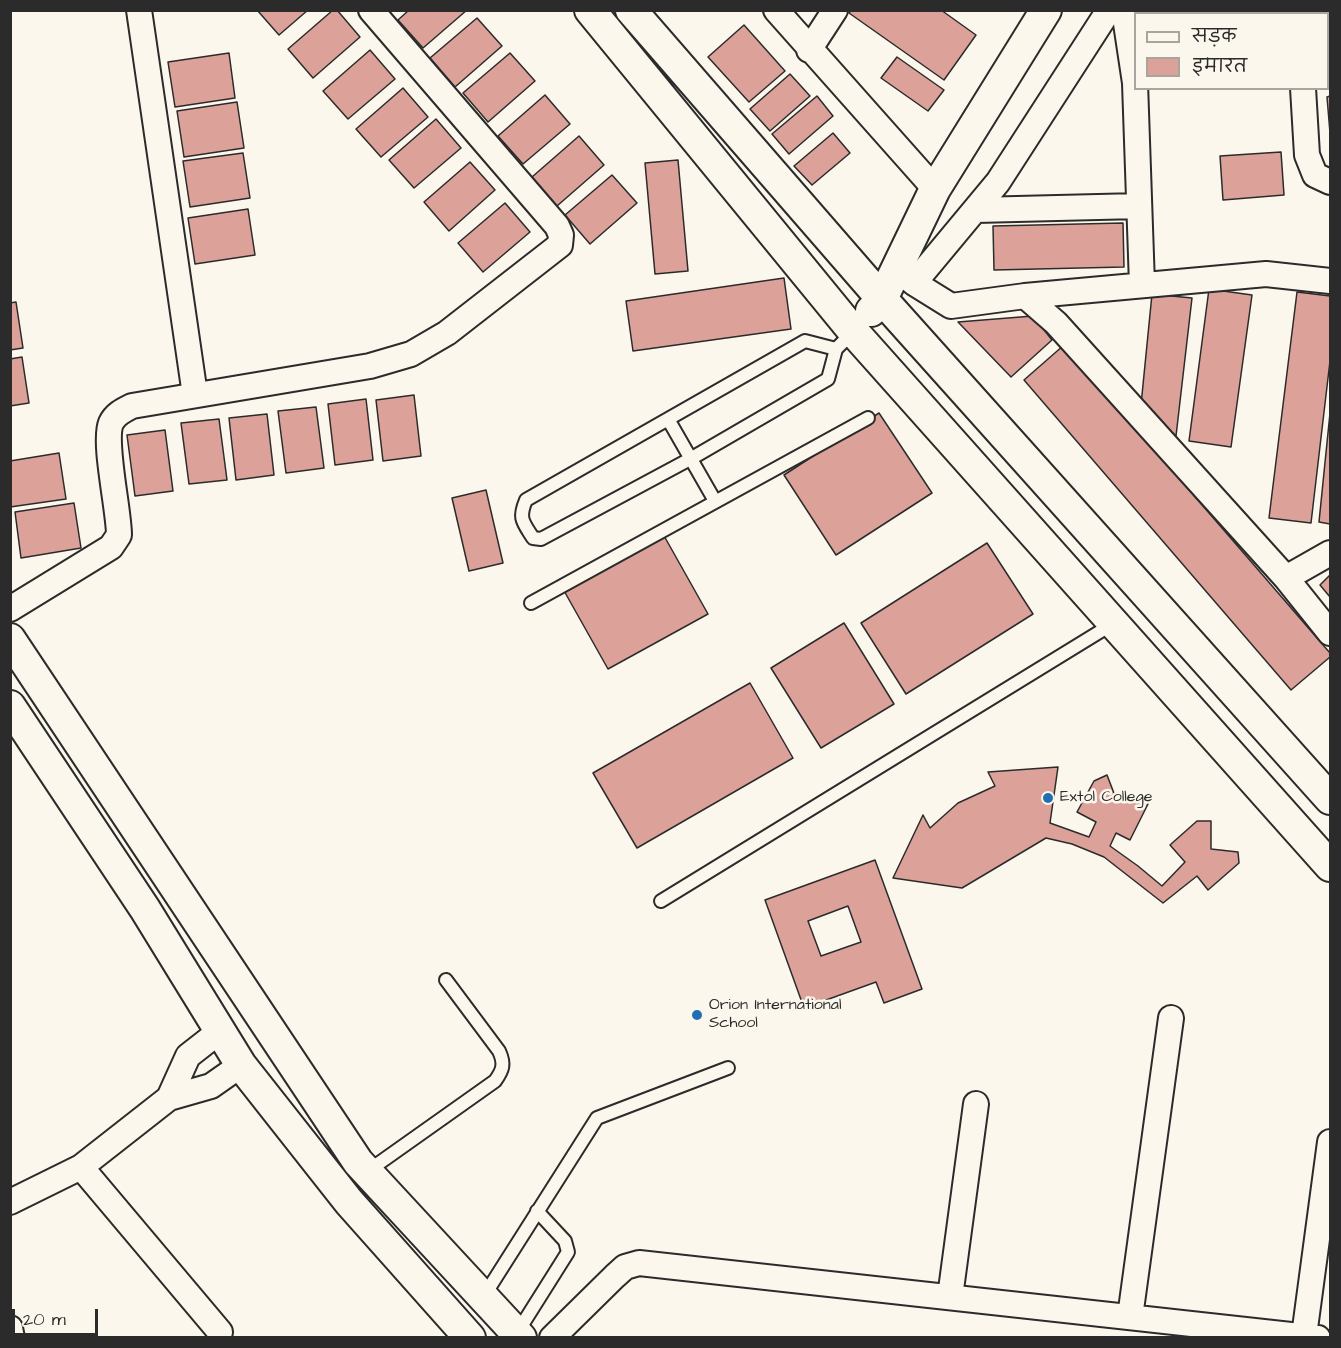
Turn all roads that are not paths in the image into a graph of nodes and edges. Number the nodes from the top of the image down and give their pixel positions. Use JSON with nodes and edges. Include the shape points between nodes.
{"nodes":[{"id":1,"x":139,"y":10,"type":"edge"},
{"id":2,"x":371,"y":10,"type":"edge"},
{"id":3,"x":590,"y":10,"type":"edge"},
{"id":4,"x":631,"y":10,"type":"edge"},
{"id":5,"x":776,"y":10,"type":"edge"},
{"id":6,"x":835,"y":10,"type":"edge"},
{"id":7,"x":1046,"y":10,"type":"edge"},
{"id":8,"x":1109,"y":10,"type":"edge"},
{"id":9,"x":1124,"y":10,"type":"edge"},
{"id":10,"x":809,"y":50,"type":"junction"},
{"id":11,"x":1134,"y":76,"type":"edge"},
{"id":12,"x":1135,"y":90,"type":"edge"},
{"id":13,"x":1303,"y":90,"type":"edge"},
{"id":14,"x":1330,"y":182,"type":"edge"},
{"id":15,"x":935,"y":189,"type":"junction"},
{"id":16,"x":1139,"y":206,"type":"junction"},
{"id":17,"x":975,"y":210,"type":"junction"},
{"id":18,"x":905,"y":276,"type":"junction"},
{"id":19,"x":1330,"y":281,"type":"edge"},
{"id":20,"x":1142,"y":285,"type":"junction"},
{"id":21,"x":1025,"y":296,"type":"junction"},
{"id":22,"x":882,"y":299,"type":"junction"},
{"id":23,"x":845,"y":340,"type":"junction"},
{"id":24,"x":195,"y":395,"type":"junction"},
{"id":25,"x":868,"y":418,"type":"dead end"},
{"id":26,"x":668,"y":419,"type":"junction"},
{"id":27,"x":692,"y":458,"type":"junction"},
{"id":28,"x":716,"y":501,"type":"junction"},
{"id":29,"x":1330,"y":553,"type":"edge"},
{"id":30,"x":1286,"y":578,"type":"junction"},
{"id":31,"x":531,"y":603,"type":"dead end"},
{"id":32,"x":10,"y":609,"type":"edge"},
{"id":33,"x":1115,"y":622,"type":"junction"},
{"id":34,"x":1330,"y":633,"type":"edge"},
{"id":35,"x":10,"y":639,"type":"edge"},
{"id":36,"x":10,"y":706,"type":"edge"},
{"id":37,"x":1330,"y":799,"type":"edge"},
{"id":38,"x":1330,"y":866,"type":"edge"},
{"id":39,"x":661,"y":901,"type":"dead end"},
{"id":40,"x":236,"y":978,"type":"junction"},
{"id":41,"x":446,"y":980,"type":"dead end"},
{"id":42,"x":201,"y":1001,"type":"junction"},
{"id":43,"x":1171,"y":1018,"type":"dead end"},
{"id":44,"x":220,"y":1031,"type":"junction"},
{"id":45,"x":241,"y":1065,"type":"junction"},
{"id":46,"x":728,"y":1068,"type":"dead end"},
{"id":47,"x":170,"y":1098,"type":"junction"},
{"id":48,"x":976,"y":1104,"type":"dead end"},
{"id":49,"x":1330,"y":1142,"type":"edge"},
{"id":50,"x":349,"y":1147,"type":"junction"},
{"id":51,"x":81,"y":1167,"type":"junction"},
{"id":52,"x":322,"y":1169,"type":"junction"},
{"id":53,"x":367,"y":1171,"type":"junction"},
{"id":54,"x":10,"y":1202,"type":"edge"},
{"id":55,"x":537,"y":1211,"type":"junction"},
{"id":56,"x":484,"y":1296,"type":"junction"},
{"id":57,"x":950,"y":1297,"type":"junction"},
{"id":58,"x":1130,"y":1317,"type":"junction"},
{"id":59,"x":10,"y":1328,"type":"edge"},
{"id":60,"x":220,"y":1332,"type":"dead end"},
{"id":61,"x":519,"y":1336,"type":"edge"},
{"id":62,"x":1311,"y":1337,"type":"edge"},
{"id":63,"x":12,"y":1338,"type":"edge"},
{"id":64,"x":470,"y":1338,"type":"edge"},
{"id":65,"x":552,"y":1338,"type":"edge"}],
"edges":[{"from":1,"to":24,"type":"street"},
{"from":2,"to":24,"type":"street","via":[[557,226],[560,246],[447,333],[411,354],[370,366]]},
{"from":3,"to":23,"type":"street"},
{"from":4,"to":22,"type":"street"},
{"from":5,"to":10,"type":"street"},
{"from":6,"to":10,"type":"street"},
{"from":7,"to":15,"type":"street"},
{"from":8,"to":17,"type":"street","via":[[998,182]]},
{"from":9,"to":11,"type":"street"},
{"from":10,"to":15,"type":"street"},
{"from":12,"to":16,"type":"street"},
{"from":13,"to":14,"type":"street","via":[[1307,155],[1315,175]]},
{"from":15,"to":18,"type":"street"},
{"from":16,"to":17,"type":"street"},
{"from":16,"to":20,"type":"street"},
{"from":17,"to":18,"type":"street"},
{"from":18,"to":21,"type":"street","via":[[951,306]]},
{"from":18,"to":22,"type":"street"},
{"from":19,"to":20,"type":"street","via":[[1266,274]]},
{"from":20,"to":21,"type":"street"},
{"from":21,"to":30,"type":"street","via":[[1056,323]]},
{"from":22,"to":23,"type":"street"},
{"from":22,"to":37,"type":"street"},
{"from":23,"to":26,"type":"lane","via":[[805,341]]},
{"from":23,"to":27,"type":"lane","via":[[828,379]]},
{"from":23,"to":33,"type":"street"},
{"from":24,"to":32,"type":"street","via":[[132,406],[118,413],[111,424],[109,443],[119,535],[111,547]]},
{"from":25,"to":28,"type":"lane"},
{"from":26,"to":27,"type":"lane"},
{"from":26,"to":27,"type":"lane","via":[[526,500],[521,518],[533,537],[541,539]]},
{"from":27,"to":28,"type":"lane"},
{"from":28,"to":31,"type":"lane"},
{"from":29,"to":30,"type":"street"},
{"from":30,"to":34,"type":"street"},
{"from":33,"to":38,"type":"street"},
{"from":33,"to":39,"type":"lane"},
{"from":35,"to":40,"type":"street"},
{"from":36,"to":42,"type":"street"},
{"from":40,"to":42,"type":"street"},
{"from":40,"to":50,"type":"street"},
{"from":41,"to":53,"type":"lane","via":[[499,1051],[503,1071],[495,1081]]},
{"from":42,"to":44,"type":"street"},
{"from":43,"to":58,"type":"street"},
{"from":44,"to":45,"type":"street"},
{"from":44,"to":47,"type":"street","via":[[188,1056]]},
{"from":45,"to":47,"type":"street","via":[[211,1086]]},
{"from":45,"to":52,"type":"street"},
{"from":46,"to":55,"type":"lane","via":[[597,1118]]},
{"from":47,"to":51,"type":"street"},
{"from":48,"to":57,"type":"street"},
{"from":49,"to":62,"type":"street"},
{"from":50,"to":52,"type":"street"},
{"from":50,"to":53,"type":"street"},
{"from":51,"to":54,"type":"street"},
{"from":51,"to":60,"type":"street"},
{"from":52,"to":64,"type":"street"},
{"from":53,"to":56,"type":"street"},
{"from":55,"to":56,"type":"lane"},
{"from":55,"to":61,"type":"lane","via":[[565,1241],[568,1252]]},
{"from":56,"to":61,"type":"street"},
{"from":57,"to":58,"type":"street"},
{"from":57,"to":65,"type":"street","via":[[639,1263],[625,1267]]},
{"from":58,"to":62,"type":"street"},
{"from":59,"to":63,"type":"street"}]}
